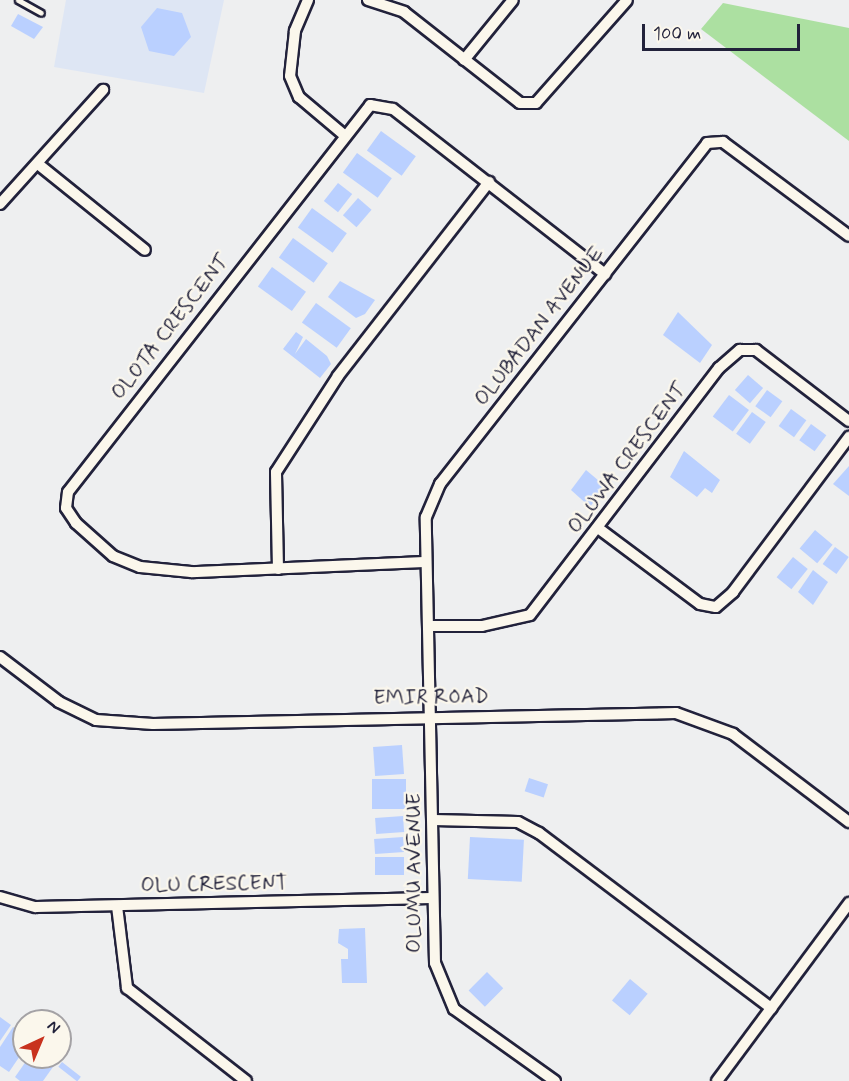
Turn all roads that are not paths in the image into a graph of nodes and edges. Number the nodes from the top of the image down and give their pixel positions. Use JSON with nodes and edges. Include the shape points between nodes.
{"nodes":[{"id":1,"x":18,"y":0,"type":"edge"},
{"id":2,"x":308,"y":0,"type":"edge"},
{"id":3,"x":368,"y":0,"type":"edge"},
{"id":4,"x":513,"y":0,"type":"edge"},
{"id":5,"x":627,"y":0,"type":"edge"},
{"id":6,"x":41,"y":14,"type":"dead end"},
{"id":7,"x":464,"y":60,"type":"junction"},
{"id":8,"x":104,"y":90,"type":"dead end"},
{"id":9,"x":343,"y":134,"type":"junction"},
{"id":10,"x":38,"y":164,"type":"junction"},
{"id":11,"x":489,"y":182,"type":"junction"},
{"id":12,"x":0,"y":204,"type":"edge"},
{"id":13,"x":849,"y":236,"type":"edge"},
{"id":14,"x":145,"y":250,"type":"dead end"},
{"id":15,"x":605,"y":274,"type":"junction"},
{"id":16,"x":849,"y":421,"type":"edge"},
{"id":17,"x":849,"y":437,"type":"edge"},
{"id":18,"x":598,"y":528,"type":"junction"},
{"id":19,"x":424,"y":562,"type":"junction"},
{"id":20,"x":278,"y":569,"type":"junction"},
{"id":21,"x":428,"y":626,"type":"junction"},
{"id":22,"x":0,"y":657,"type":"edge"},
{"id":23,"x":431,"y":716,"type":"junction"},
{"id":24,"x":434,"y":820,"type":"junction"},
{"id":25,"x":849,"y":822,"type":"edge"},
{"id":26,"x":0,"y":897,"type":"edge"},
{"id":27,"x":431,"y":898,"type":"junction"},
{"id":28,"x":849,"y":903,"type":"edge"},
{"id":29,"x":117,"y":906,"type":"junction"},
{"id":30,"x":771,"y":1008,"type":"junction"},
{"id":31,"x":246,"y":1081,"type":"edge"},
{"id":32,"x":555,"y":1081,"type":"edge"},
{"id":33,"x":717,"y":1081,"type":"edge"}],
"edges":[{"from":1,"to":6,"type":"lane"},
{"from":2,"to":9,"type":"street","via":[[296,31],[290,76],[299,97]]},
{"from":3,"to":7,"type":"street","via":[[404,12]]},
{"from":4,"to":7,"type":"street"},
{"from":5,"to":7,"type":"street","via":[[536,103],[520,103]]},
{"from":8,"to":10,"type":"street"},
{"from":9,"to":11,"type":"street","name":"OLOTA CRESCENT","via":[[362,109],[379,105],[393,109]]},
{"from":9,"to":20,"type":"street","name":"OLOTA CRESCENT","via":[[68,492],[66,508],[76,523],[113,556],[140,567]]},
{"from":10,"to":12,"type":"street"},
{"from":10,"to":14,"type":"street"},
{"from":11,"to":15,"type":"street","name":"OLOTA CRESCENT"},
{"from":11,"to":20,"type":"street","via":[[333,383],[276,472]]},
{"from":13,"to":15,"type":"street","name":"OLUBADAN AVENUE","via":[[723,142],[707,143]]},
{"from":15,"to":19,"type":"street","name":"OLUBADAN AVENUE","via":[[440,484],[426,518]]},
{"from":16,"to":18,"type":"street","name":"OLUWA CRESCENT","via":[[756,350],[740,350],[719,368]]},
{"from":17,"to":18,"type":"street","via":[[733,592],[716,607],[700,604]]},
{"from":18,"to":21,"type":"street","name":"OLUWA CRESCENT","via":[[530,615],[482,626]]},
{"from":19,"to":20,"type":"street","name":"OLOTA CRESCENT"},
{"from":19,"to":21,"type":"street","name":"OLUBADAN AVENUE"},
{"from":21,"to":23,"type":"street","name":"OLUBADAN AVENUE"},
{"from":22,"to":23,"type":"street","name":"EMIR ROAD","via":[[59,702],[96,720],[153,724]]},
{"from":23,"to":24,"type":"street","name":"OLUMU AVENUE"},
{"from":23,"to":25,"type":"street","name":"EMIR ROAD","via":[[686,715],[733,734]]},
{"from":24,"to":27,"type":"street","name":"OLUMU AVENUE"},
{"from":24,"to":30,"type":"street","via":[[518,822],[539,833]]},
{"from":26,"to":29,"type":"street","name":"OLU CRESCENT","via":[[36,907]]},
{"from":27,"to":29,"type":"street","name":"OLU CRESCENT"},
{"from":27,"to":32,"type":"street","name":"OLUMU AVENUE","via":[[442,992],[454,1009]]},
{"from":28,"to":30,"type":"street"},
{"from":29,"to":31,"type":"street","via":[[127,988]]},
{"from":30,"to":33,"type":"street"}]}
